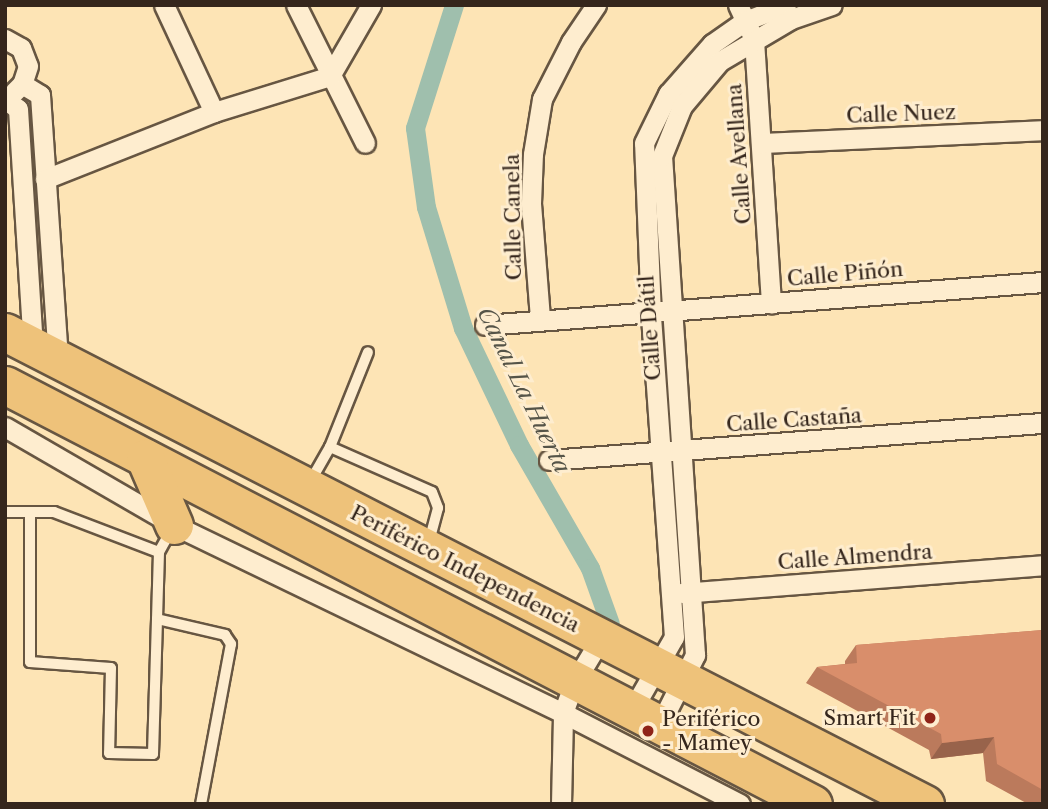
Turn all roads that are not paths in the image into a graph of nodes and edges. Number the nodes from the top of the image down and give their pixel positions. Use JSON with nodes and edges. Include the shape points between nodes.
{"nodes":[{"id":1,"x":164,"y":5,"type":"edge"},
{"id":2,"x":296,"y":5,"type":"edge"},
{"id":3,"x":371,"y":5,"type":"edge"},
{"id":4,"x":596,"y":5,"type":"edge"},
{"id":5,"x":786,"y":5,"type":"edge"},
{"id":6,"x":832,"y":5,"type":"edge"},
{"id":7,"x":742,"y":13,"type":"edge"},
{"id":8,"x":5,"y":39,"type":"edge"},
{"id":9,"x":754,"y":40,"type":"junction"},
{"id":10,"x":330,"y":76,"type":"junction"},
{"id":11,"x":22,"y":84,"type":"junction"},
{"id":12,"x":5,"y":97,"type":"edge"},
{"id":13,"x":214,"y":112,"type":"junction"},
{"id":14,"x":1043,"y":130,"type":"edge"},
{"id":15,"x":365,"y":143,"type":"dead end"},
{"id":16,"x":761,"y":143,"type":"junction"},
{"id":17,"x":45,"y":179,"type":"junction"},
{"id":18,"x":47,"y":209,"type":"junction"},
{"id":19,"x":24,"y":211,"type":"junction"},
{"id":20,"x":1043,"y":282,"type":"edge"},
{"id":21,"x":771,"y":303,"type":"junction"},
{"id":22,"x":672,"y":313,"type":"junction"},
{"id":23,"x":651,"y":315,"type":"junction"},
{"id":24,"x":540,"y":318,"type":"junction"},
{"id":25,"x":485,"y":325,"type":"dead end"},
{"id":26,"x":32,"y":347,"type":"edge"},
{"id":27,"x":369,"y":352,"type":"dead end"},
{"id":28,"x":5,"y":385,"type":"edge"},
{"id":29,"x":1043,"y":424,"type":"edge"},
{"id":30,"x":5,"y":427,"type":"edge"},
{"id":31,"x":330,"y":447,"type":"junction"},
{"id":32,"x":682,"y":451,"type":"junction"},
{"id":33,"x":662,"y":453,"type":"junction"},
{"id":34,"x":145,"y":458,"type":"junction"},
{"id":35,"x":549,"y":460,"type":"dead end"},
{"id":36,"x":307,"y":488,"type":"junction"},
{"id":37,"x":5,"y":512,"type":"edge"},
{"id":38,"x":30,"y":512,"type":"junction"},
{"id":39,"x":167,"y":539,"type":"junction"},
{"id":40,"x":426,"y":550,"type":"junction"},
{"id":41,"x":1043,"y":565,"type":"edge"},
{"id":42,"x":692,"y":592,"type":"junction"},
{"id":43,"x":671,"y":594,"type":"junction"},
{"id":44,"x":157,"y":618,"type":"junction"},
{"id":45,"x":601,"y":638,"type":"junction"},
{"id":46,"x":671,"y":673,"type":"junction"},
{"id":47,"x":569,"y":698,"type":"junction"},
{"id":48,"x":645,"y":719,"type":"junction"},
{"id":49,"x":201,"y":804,"type":"edge"},
{"id":50,"x":561,"y":804,"type":"edge"},
{"id":51,"x":740,"y":804,"type":"edge"},
{"id":52,"x":813,"y":804,"type":"edge"},
{"id":53,"x":925,"y":804,"type":"edge"}],
"edges":[{"from":1,"to":13,"type":"street"},
{"from":2,"to":10,"type":"street"},
{"from":3,"to":10,"type":"street"},
{"from":4,"to":24,"type":"street","name":"Calle Canela","via":[[571,41],[540,112],[531,203]]},
{"from":5,"to":7,"type":"street","name":"Calle Dátil"},
{"from":6,"to":9,"type":"street","name":"Calle Dátil","via":[[791,19]]},
{"from":7,"to":9,"type":"street","name":"Calle Avellana"},
{"from":7,"to":23,"type":"street","name":"Calle Dátil","via":[[668,94],[644,143]]},
{"from":8,"to":11,"type":"street","via":[[26,56]]},
{"from":9,"to":16,"type":"street","name":"Calle Avellana"},
{"from":9,"to":22,"type":"street","name":"Calle Dátil","via":[[720,61],[682,106],[662,156]]},
{"from":10,"to":13,"type":"street"},
{"from":10,"to":15,"type":"street"},
{"from":11,"to":12,"type":"street"},
{"from":11,"to":17,"type":"street","via":[[40,95]]},
{"from":12,"to":19,"type":"street","via":[[18,109]]},
{"from":13,"to":17,"type":"street"},
{"from":14,"to":16,"type":"street","name":"Calle Nuez"},
{"from":16,"to":21,"type":"street","name":"Calle Avellana"},
{"from":17,"to":18,"type":"street"},
{"from":18,"to":19,"type":"street"},
{"from":18,"to":26,"type":"street"},
{"from":19,"to":26,"type":"street"},
{"from":20,"to":21,"type":"street","name":"Calle Piñón"},
{"from":21,"to":22,"type":"street","name":"Calle Piñón"},
{"from":22,"to":23,"type":"street","name":"Calle Piñón"},
{"from":22,"to":32,"type":"street","name":"Calle Dátil"},
{"from":23,"to":24,"type":"street"},
{"from":23,"to":33,"type":"street","name":"Calle Dátil"},
{"from":24,"to":25,"type":"street"},
{"from":26,"to":36,"type":"highway","name":"Periférico Independencia"},
{"from":27,"to":31,"type":"lane"},
{"from":28,"to":34,"type":"highway"},
{"from":29,"to":32,"type":"street","name":"Calle Castaña"},
{"from":30,"to":39,"type":"street"},
{"from":31,"to":36,"type":"lane"},
{"from":31,"to":40,"type":"lane","via":[[432,492],[438,508]]},
{"from":32,"to":33,"type":"street","name":"Calle Castaña"},
{"from":32,"to":42,"type":"street","name":"Calle Dátil"},
{"from":33,"to":35,"type":"street","name":"Calle Castaña"},
{"from":33,"to":43,"type":"street","name":"Calle Dátil"},
{"from":34,"to":39,"type":"highway"},
{"from":34,"to":47,"type":"highway"},
{"from":36,"to":40,"type":"highway","name":"Periférico Independencia"},
{"from":37,"to":38,"type":"lane"},
{"from":38,"to":39,"type":"lane","via":[[54,512]]},
{"from":38,"to":44,"type":"lane","via":[[30,662],[111,668],[109,752],[153,754]]},
{"from":39,"to":44,"type":"lane"},
{"from":39,"to":47,"type":"street"},
{"from":40,"to":45,"type":"highway","name":"Periférico Independencia"},
{"from":41,"to":42,"type":"street","name":"Calle Almendra"},
{"from":42,"to":43,"type":"street","name":"Calle Almendra"},
{"from":42,"to":46,"type":"street","name":"Calle Dátil","via":[[695,655]]},
{"from":43,"to":46,"type":"street","name":"Calle Dátil"},
{"from":44,"to":49,"type":"lane","via":[[225,635],[231,644]]},
{"from":45,"to":46,"type":"highway","name":"Periférico Independencia"},
{"from":45,"to":47,"type":"street"},
{"from":46,"to":48,"type":"street","name":"Calle Dátil"},
{"from":46,"to":48,"type":"street","name":"Calle Dátil"},
{"from":46,"to":53,"type":"highway","name":"Periférico Independencia"},
{"from":47,"to":48,"type":"highway"},
{"from":47,"to":50,"type":"street"},
{"from":47,"to":51,"type":"street"},
{"from":48,"to":52,"type":"highway"}]}
